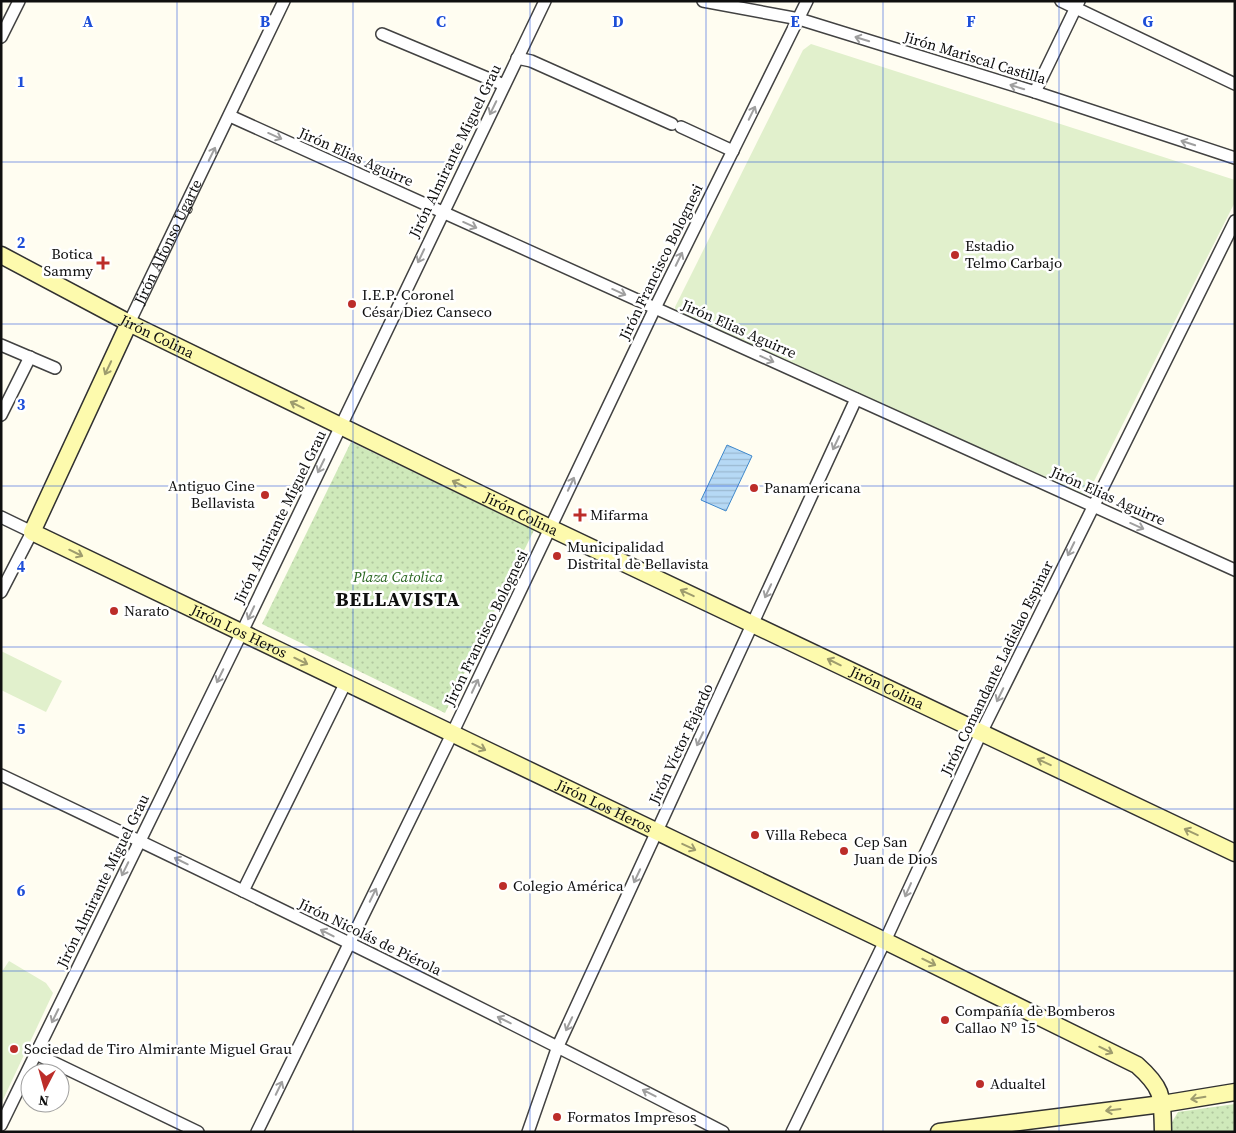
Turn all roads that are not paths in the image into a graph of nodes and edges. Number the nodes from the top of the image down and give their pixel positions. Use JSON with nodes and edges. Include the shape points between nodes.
{"nodes":[{"id":1,"x":19,"y":1,"type":"edge"},
{"id":2,"x":284,"y":1,"type":"edge"},
{"id":3,"x":545,"y":1,"type":"edge"},
{"id":4,"x":703,"y":1,"type":"edge"},
{"id":5,"x":807,"y":1,"type":"edge"},
{"id":6,"x":1061,"y":1,"type":"edge"},
{"id":7,"x":1078,"y":5,"type":"edge"},
{"id":8,"x":799,"y":19,"type":"junction"},
{"id":9,"x":382,"y":34,"type":"dead end"},
{"id":10,"x":1,"y":37,"type":"edge"},
{"id":11,"x":517,"y":58,"type":"junction"},
{"id":12,"x":1235,"y":84,"type":"edge"},
{"id":13,"x":504,"y":85,"type":"junction"},
{"id":14,"x":1035,"y":92,"type":"junction"},
{"id":15,"x":230,"y":116,"type":"junction"},
{"id":16,"x":733,"y":151,"type":"junction"},
{"id":17,"x":1235,"y":158,"type":"edge"},
{"id":18,"x":442,"y":212,"type":"junction"},
{"id":19,"x":1235,"y":221,"type":"edge"},
{"id":20,"x":1,"y":255,"type":"edge"},
{"id":21,"x":655,"y":308,"type":"junction"},
{"id":22,"x":129,"y":324,"type":"junction"},
{"id":23,"x":1,"y":345,"type":"edge"},
{"id":24,"x":30,"y":358,"type":"junction"},
{"id":25,"x":55,"y":368,"type":"dead end"},
{"id":26,"x":856,"y":399,"type":"junction"},
{"id":27,"x":1,"y":415,"type":"edge"},
{"id":28,"x":341,"y":426,"type":"junction"},
{"id":29,"x":1093,"y":506,"type":"junction"},
{"id":30,"x":1,"y":517,"type":"edge"},
{"id":31,"x":550,"y":528,"type":"junction"},
{"id":32,"x":32,"y":532,"type":"junction"},
{"id":33,"x":1235,"y":570,"type":"edge"},
{"id":34,"x":1,"y":592,"type":"edge"},
{"id":35,"x":753,"y":624,"type":"junction"},
{"id":36,"x":242,"y":632,"type":"junction"},
{"id":37,"x":346,"y":682,"type":"junction"},
{"id":38,"x":981,"y":733,"type":"junction"},
{"id":39,"x":452,"y":734,"type":"junction"},
{"id":40,"x":1,"y":775,"type":"edge"},
{"id":41,"x":658,"y":832,"type":"junction"},
{"id":42,"x":138,"y":841,"type":"junction"},
{"id":43,"x":1235,"y":853,"type":"edge"},
{"id":44,"x":243,"y":890,"type":"junction"},
{"id":45,"x":885,"y":940,"type":"junction"},
{"id":46,"x":349,"y":944,"type":"junction"},
{"id":47,"x":558,"y":1046,"type":"junction"},
{"id":48,"x":36,"y":1054,"type":"junction"},
{"id":49,"x":1235,"y":1092,"type":"edge"},
{"id":50,"x":1162,"y":1104,"type":"junction"},
{"id":51,"x":1,"y":1125,"type":"edge"},
{"id":52,"x":198,"y":1132,"type":"edge"},
{"id":53,"x":257,"y":1132,"type":"edge"},
{"id":54,"x":528,"y":1132,"type":"edge"},
{"id":55,"x":723,"y":1132,"type":"edge"},
{"id":56,"x":792,"y":1132,"type":"edge"},
{"id":57,"x":939,"y":1132,"type":"edge"},
{"id":58,"x":1163,"y":1132,"type":"edge"}],
"edges":[{"from":1,"to":10,"type":"street"},
{"from":2,"to":15,"type":"street","name":"Jirón Alfonso Ugarte"},
{"from":3,"to":11,"type":"street","name":"Jirón Almirante Miguel Grau"},
{"from":4,"to":8,"type":"street","name":"Jirón Mariscal Castilla"},
{"from":5,"to":8,"type":"street","name":"Jirón Francisco Bolognesi"},
{"from":6,"to":7,"type":"street"},
{"from":7,"to":12,"type":"street"},
{"from":7,"to":14,"type":"street"},
{"from":14,"to":8,"type":"street","name":"Jirón Mariscal Castilla","one_way":true},
{"from":16,"to":8,"type":"street","name":"Jirón Francisco Bolognesi","one_way":true},
{"from":9,"to":13,"type":"street"},
{"from":11,"to":13,"type":"street","name":"Jirón Almirante Miguel Grau"},
{"from":11,"to":16,"type":"street","via":[[531,61]]},
{"from":13,"to":18,"type":"street","name":"Jirón Almirante Miguel Grau","one_way":true},
{"from":17,"to":14,"type":"street","name":"Jirón Mariscal Castilla","one_way":true},
{"from":15,"to":18,"type":"street","name":"Jirón Elias Aguirre","one_way":true},
{"from":22,"to":15,"type":"street","name":"Jirón Alfonso Ugarte","one_way":true},
{"from":21,"to":16,"type":"street","name":"Jirón Francisco Bolognesi","one_way":true},
{"from":18,"to":21,"type":"street","name":"Jirón Elias Aguirre","one_way":true},
{"from":18,"to":28,"type":"street","name":"Jirón Almirante Miguel Grau","one_way":true},
{"from":19,"to":29,"type":"street","name":"Jirón Comandante Ladislao Espinar"},
{"from":20,"to":22,"type":"street","name":"Jirón Colina"},
{"from":21,"to":26,"type":"street","name":"Jirón Elias Aguirre","one_way":true},
{"from":31,"to":21,"type":"street","name":"Jirón Francisco Bolognesi","one_way":true},
{"from":28,"to":22,"type":"street","name":"Jirón Colina","one_way":true},
{"from":22,"to":32,"type":"street","name":"Jirón Alfonso Ugarte","one_way":true},
{"from":23,"to":24,"type":"street"},
{"from":24,"to":25,"type":"street"},
{"from":24,"to":27,"type":"street"},
{"from":26,"to":29,"type":"street","name":"Jirón Elias Aguirre"},
{"from":26,"to":35,"type":"street","name":"Jirón Víctor Fajardo","one_way":true},
{"from":31,"to":28,"type":"street","name":"Jirón Colina","one_way":true},
{"from":28,"to":36,"type":"street","name":"Jirón Almirante Miguel Grau","one_way":true},
{"from":29,"to":33,"type":"street","name":"Jirón Elias Aguirre","one_way":true},
{"from":29,"to":38,"type":"street","name":"Jirón Comandante Ladislao Espinar","one_way":true},
{"from":30,"to":32,"type":"street","name":"Jirón Los Heros"},
{"from":35,"to":31,"type":"street","name":"Jirón Colina","one_way":true},
{"from":39,"to":31,"type":"street","name":"Jirón Francisco Bolognesi","one_way":true},
{"from":32,"to":34,"type":"street","name":"Jirón Alfonso Ugarte"},
{"from":32,"to":36,"type":"street","name":"Jirón Los Heros","one_way":true},
{"from":38,"to":35,"type":"street","name":"Jirón Colina","one_way":true},
{"from":35,"to":41,"type":"street","name":"Jirón Víctor Fajardo","one_way":true},
{"from":36,"to":37,"type":"street","name":"Jirón Los Heros","one_way":true},
{"from":36,"to":42,"type":"street","name":"Jirón Almirante Miguel Grau","one_way":true},
{"from":37,"to":39,"type":"street","name":"Jirón Los Heros"},
{"from":37,"to":44,"type":"street"},
{"from":43,"to":38,"type":"street","name":"Jirón Colina","one_way":true},
{"from":38,"to":45,"type":"street","name":"Jirón Comandante Ladislao Espinar","one_way":true},
{"from":39,"to":41,"type":"street","name":"Jirón Los Heros","one_way":true},
{"from":46,"to":39,"type":"street","name":"Jirón Francisco Bolognesi","one_way":true},
{"from":40,"to":42,"type":"street","name":"Jirón Nicolás de Piérola"},
{"from":41,"to":45,"type":"street","name":"Jirón Los Heros","one_way":true},
{"from":41,"to":47,"type":"street","name":"Jirón Víctor Fajardo","one_way":true},
{"from":44,"to":42,"type":"street","name":"Jirón Nicolás de Piérola","one_way":true},
{"from":42,"to":48,"type":"street","name":"Jirón Almirante Miguel Grau","one_way":true},
{"from":46,"to":44,"type":"street","name":"Jirón Nicolás de Piérola","one_way":true},
{"from":45,"to":50,"type":"street","name":"Jirón Los Heros","one_way":true,"via":[[1137,1065],[1159,1090]]},
{"from":45,"to":56,"type":"street","name":"Jirón Comandante Ladislao Espinar"},
{"from":47,"to":46,"type":"street","name":"Jirón Nicolás de Piérola","one_way":true},
{"from":53,"to":46,"type":"street","name":"Jirón Francisco Bolognesi","one_way":true},
{"from":47,"to":54,"type":"street","name":"Jirón Víctor Fajardo"},
{"from":55,"to":47,"type":"street","name":"Jirón Nicolás de Piérola","one_way":true},
{"from":48,"to":51,"type":"street","name":"Jirón Almirante Miguel Grau"},
{"from":48,"to":52,"type":"street"},
{"from":49,"to":50,"type":"street","one_way":true},
{"from":50,"to":57,"type":"street","one_way":true},
{"from":50,"to":58,"type":"street","name":"Jirón Los Heros"}]}
